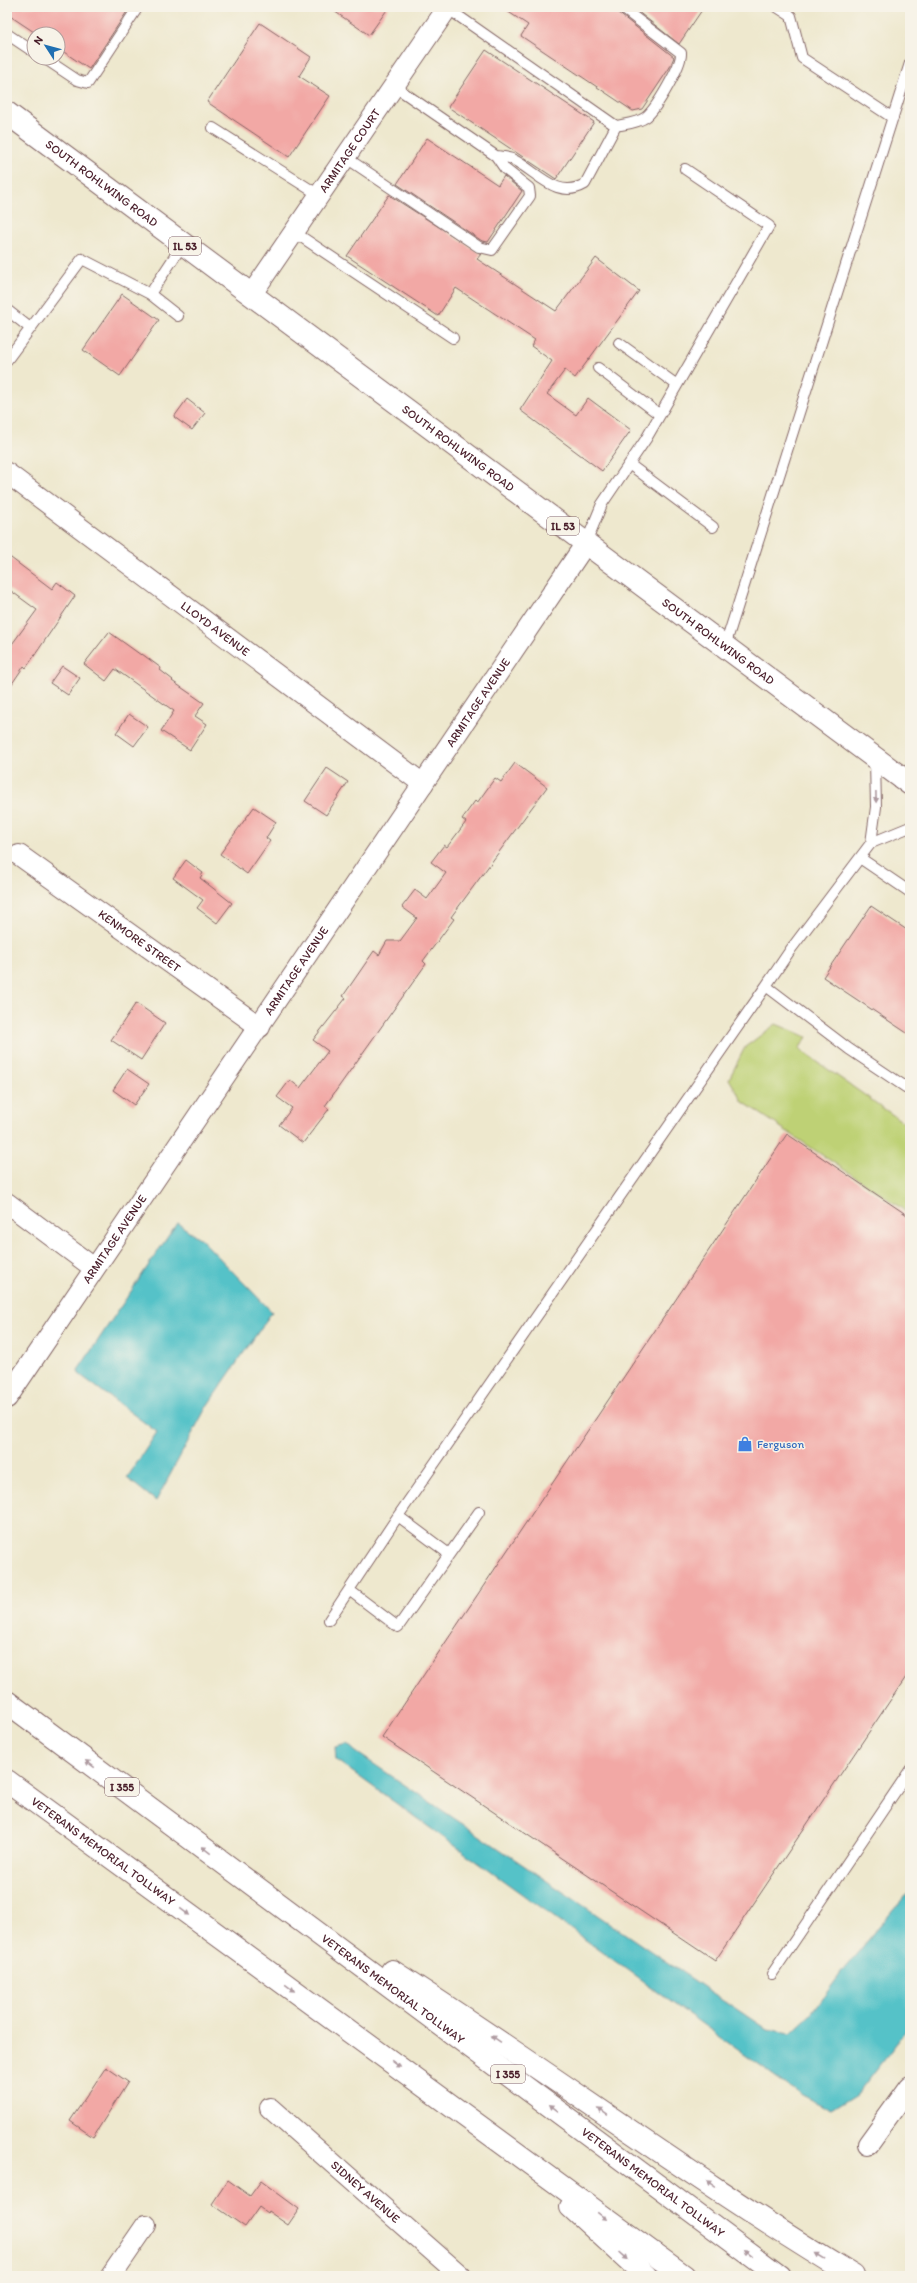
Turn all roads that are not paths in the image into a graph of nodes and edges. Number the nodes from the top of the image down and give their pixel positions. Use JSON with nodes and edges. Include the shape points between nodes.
{"nodes":[{"id":1,"x":138,"y":7,"type":"edge"},
{"id":2,"x":621,"y":7,"type":"edge"},
{"id":3,"x":777,"y":7,"type":"edge"},
{"id":4,"x":447,"y":8,"type":"edge"},
{"id":5,"x":7,"y":34,"type":"edge"},
{"id":6,"x":26,"y":47,"type":"edge"},
{"id":7,"x":910,"y":63,"type":"edge"},
{"id":8,"x":56,"y":66,"type":"edge"},
{"id":9,"x":394,"y":86,"type":"junction"},
{"id":10,"x":7,"y":113,"type":"edge"},
{"id":11,"x":893,"y":118,"type":"junction"},
{"id":12,"x":616,"y":126,"type":"junction"},
{"id":13,"x":213,"y":128,"type":"dead end"},
{"id":14,"x":496,"y":156,"type":"junction"},
{"id":15,"x":345,"y":157,"type":"junction"},
{"id":16,"x":685,"y":169,"type":"dead end"},
{"id":17,"x":319,"y":195,"type":"junction"},
{"id":18,"x":294,"y":232,"type":"junction"},
{"id":19,"x":183,"y":244,"type":"junction"},
{"id":20,"x":150,"y":294,"type":"junction"},
{"id":21,"x":251,"y":295,"type":"junction"},
{"id":22,"x":7,"y":310,"type":"edge"},
{"id":23,"x":178,"y":316,"type":"dead end"},
{"id":24,"x":30,"y":328,"type":"junction"},
{"id":25,"x":453,"y":338,"type":"dead end"},
{"id":26,"x":619,"y":343,"type":"dead end"},
{"id":27,"x":7,"y":360,"type":"edge"},
{"id":28,"x":598,"y":368,"type":"dead end"},
{"id":29,"x":677,"y":385,"type":"junction"},
{"id":30,"x":660,"y":415,"type":"junction"},
{"id":31,"x":629,"y":464,"type":"junction"},
{"id":32,"x":7,"y":473,"type":"edge"},
{"id":33,"x":713,"y":527,"type":"dead end"},
{"id":34,"x":586,"y":543,"type":"junction"},
{"id":35,"x":725,"y":646,"type":"junction"},
{"id":36,"x":875,"y":758,"type":"junction"},
{"id":37,"x":423,"y":784,"type":"junction"},
{"id":38,"x":910,"y":784,"type":"edge"},
{"id":39,"x":910,"y":827,"type":"edge"},
{"id":40,"x":871,"y":843,"type":"junction"},
{"id":41,"x":19,"y":854,"type":"dead end"},
{"id":42,"x":860,"y":858,"type":"junction"},
{"id":43,"x":910,"y":892,"type":"edge"},
{"id":44,"x":766,"y":986,"type":"junction"},
{"id":45,"x":260,"y":1027,"type":"junction"},
{"id":46,"x":910,"y":1090,"type":"edge"},
{"id":47,"x":7,"y":1203,"type":"edge"},
{"id":48,"x":94,"y":1268,"type":"junction"},
{"id":49,"x":7,"y":1398,"type":"edge"},
{"id":50,"x":479,"y":1512,"type":"dead end"},
{"id":51,"x":398,"y":1516,"type":"junction"},
{"id":52,"x":449,"y":1554,"type":"junction"},
{"id":53,"x":349,"y":1590,"type":"junction"},
{"id":54,"x":330,"y":1620,"type":"dead end"},
{"id":55,"x":7,"y":1702,"type":"edge"},
{"id":56,"x":910,"y":1770,"type":"edge"},
{"id":57,"x":7,"y":1780,"type":"edge"},
{"id":58,"x":237,"y":1873,"type":"junction"},
{"id":59,"x":772,"y":1974,"type":"dead end"},
{"id":60,"x":910,"y":2086,"type":"edge"},
{"id":61,"x":270,"y":2108,"type":"dead end"},
{"id":62,"x":481,"y":2126,"type":"junction"},
{"id":63,"x":868,"y":2144,"type":"dead end"},
{"id":64,"x":146,"y":2226,"type":"dead end"},
{"id":65,"x":111,"y":2276,"type":"edge"},
{"id":66,"x":461,"y":2276,"type":"edge"},
{"id":67,"x":646,"y":2276,"type":"edge"},
{"id":68,"x":684,"y":2276,"type":"edge"},
{"id":69,"x":779,"y":2276,"type":"edge"},
{"id":70,"x":853,"y":2276,"type":"edge"}],
"edges":[{"from":1,"to":8,"type":"lane","via":[[88,83],[77,80]]},
{"from":2,"to":12,"type":"lane","via":[[681,53],[682,60],[646,117]]},
{"from":3,"to":11,"type":"lane","via":[[792,16],[802,58]]},
{"from":4,"to":9,"type":"street","name":"ARMITAGE COURT"},
{"from":4,"to":12,"type":"lane"},
{"from":5,"to":6,"type":"lane"},
{"from":7,"to":11,"type":"lane"},
{"from":9,"to":14,"type":"lane"},
{"from":9,"to":15,"type":"street","name":"ARMITAGE COURT"},
{"from":10,"to":19,"type":"main road","name":"SOUTH ROHLWING ROAD","number":"IL 53"},
{"from":11,"to":35,"type":"lane"},
{"from":12,"to":14,"type":"lane","via":[[584,184],[575,189],[554,186],[511,158]]},
{"from":13,"to":17,"type":"lane"},
{"from":14,"to":15,"type":"lane","via":[[505,169],[529,188],[530,196],[492,250],[479,247]]},
{"from":15,"to":17,"type":"street","name":"ARMITAGE COURT"},
{"from":16,"to":29,"type":"lane","via":[[769,226]]},
{"from":17,"to":18,"type":"street","name":"ARMITAGE COURT"},
{"from":18,"to":21,"type":"street","name":"ARMITAGE COURT"},
{"from":18,"to":25,"type":"lane"},
{"from":19,"to":20,"type":"lane"},
{"from":19,"to":21,"type":"main road","name":"SOUTH ROHLWING ROAD","number":"IL 53"},
{"from":20,"to":23,"type":"lane"},
{"from":20,"to":24,"type":"lane","via":[[82,259]]},
{"from":21,"to":34,"type":"main road","name":"SOUTH ROHLWING ROAD","number":"IL 53"},
{"from":22,"to":24,"type":"lane"},
{"from":24,"to":27,"type":"lane"},
{"from":26,"to":29,"type":"lane"},
{"from":28,"to":30,"type":"lane"},
{"from":29,"to":30,"type":"lane"},
{"from":30,"to":31,"type":"lane"},
{"from":31,"to":33,"type":"lane"},
{"from":31,"to":34,"type":"lane","via":[[602,504]]},
{"from":32,"to":37,"type":"street","name":"LLOYD AVENUE"},
{"from":34,"to":35,"type":"main road","name":"SOUTH ROHLWING ROAD","number":"IL 53"},
{"from":34,"to":37,"type":"street","name":"ARMITAGE AVENUE"},
{"from":35,"to":36,"type":"main road","name":"SOUTH ROHLWING ROAD","number":"IL 53"},
{"from":36,"to":38,"type":"main road","name":"SOUTH ROHLWING ROAD","number":"IL 53"},
{"from":36,"to":40,"type":"lane","one_way":true,"via":[[876,807]]},
{"from":37,"to":45,"type":"street","name":"ARMITAGE AVENUE"},
{"from":39,"to":40,"type":"lane"},
{"from":40,"to":42,"type":"lane"},
{"from":41,"to":45,"type":"street","name":"KENMORE STREET"},
{"from":42,"to":43,"type":"lane"},
{"from":42,"to":44,"type":"lane"},
{"from":44,"to":46,"type":"lane","via":[[849,1049]]},
{"from":44,"to":51,"type":"lane"},
{"from":45,"to":48,"type":"street","name":"ARMITAGE AVENUE"},
{"from":47,"to":48,"type":"street"},
{"from":48,"to":49,"type":"street","name":"ARMITAGE AVENUE"},
{"from":50,"to":52,"type":"lane"},
{"from":51,"to":52,"type":"lane"},
{"from":51,"to":53,"type":"lane"},
{"from":52,"to":53,"type":"lane","via":[[398,1627]]},
{"from":53,"to":54,"type":"lane"},
{"from":58,"to":55,"type":"main road","name":"VETERANS MEMORIAL TOLLWAY","number":"I 355","one_way":true},
{"from":56,"to":59,"type":"lane"},
{"from":57,"to":62,"type":"main road","name":"VETERANS MEMORIAL TOLLWAY","one_way":true,"via":[[150,1887]]},
{"from":69,"to":58,"type":"main road","name":"VETERANS MEMORIAL TOLLWAY","number":"I 355","one_way":true},
{"from":70,"to":58,"type":"main road","one_way":true,"via":[[792,2240],[478,2026]]},
{"from":60,"to":63,"type":"street"},
{"from":61,"to":66,"type":"street","name":"SIDNEY AVENUE"},
{"from":62,"to":67,"type":"main road","one_way":true},
{"from":62,"to":68,"type":"main road","name":"VETERANS MEMORIAL TOLLWAY","one_way":true},
{"from":64,"to":65,"type":"street"}]}
